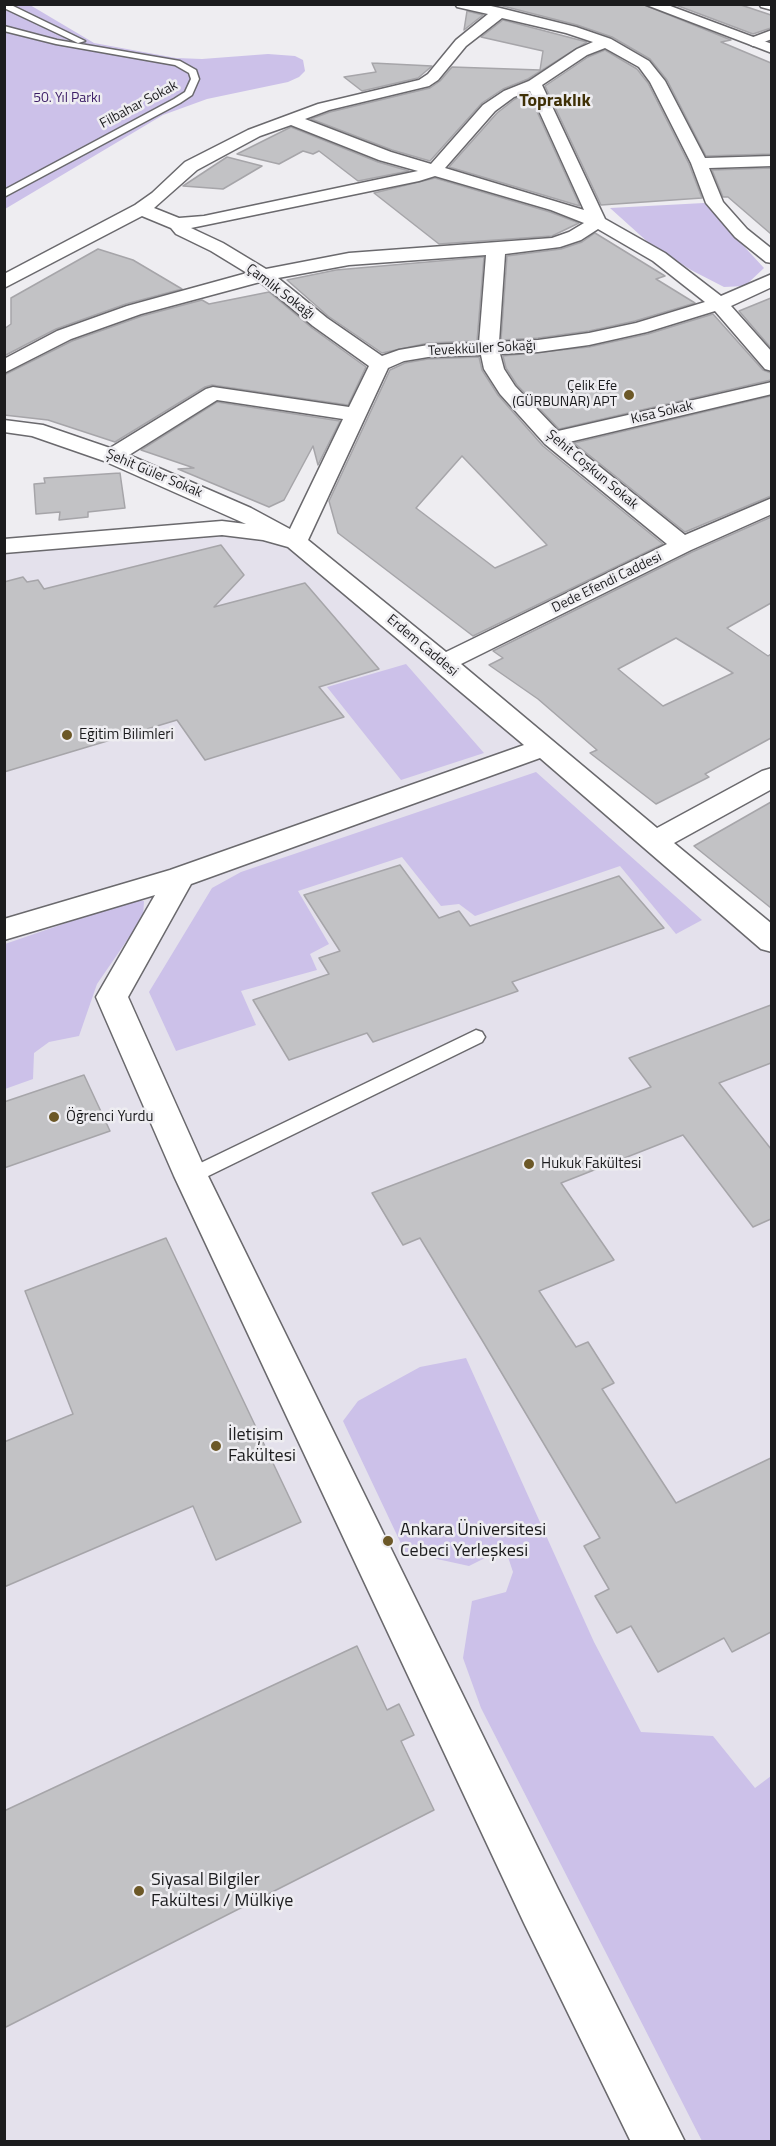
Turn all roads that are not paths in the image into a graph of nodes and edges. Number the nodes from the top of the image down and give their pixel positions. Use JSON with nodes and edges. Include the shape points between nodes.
{"nodes":[{"id":1,"x":4,"y":4,"type":"edge"},
{"id":2,"x":462,"y":4,"type":"edge"},
{"id":3,"x":651,"y":4,"type":"edge"},
{"id":4,"x":766,"y":4,"type":"edge"},
{"id":5,"x":771,"y":6,"type":"edge"},
{"id":6,"x":500,"y":12,"type":"junction"},
{"id":7,"x":4,"y":28,"type":"edge"},
{"id":8,"x":771,"y":34,"type":"edge"},
{"id":9,"x":606,"y":42,"type":"junction"},
{"id":10,"x":753,"y":42,"type":"junction"},
{"id":11,"x":86,"y":48,"type":"junction"},
{"id":12,"x":771,"y":49,"type":"edge"},
{"id":13,"x":534,"y":84,"type":"junction"},
{"id":14,"x":290,"y":119,"type":"junction"},
{"id":15,"x":771,"y":161,"type":"edge"},
{"id":16,"x":699,"y":163,"type":"junction"},
{"id":17,"x":435,"y":170,"type":"junction"},
{"id":18,"x":4,"y":194,"type":"edge"},
{"id":19,"x":141,"y":209,"type":"junction"},
{"id":20,"x":598,"y":222,"type":"junction"},
{"id":21,"x":177,"y":224,"type":"junction"},
{"id":22,"x":496,"y":249,"type":"junction"},
{"id":23,"x":771,"y":258,"type":"edge"},
{"id":24,"x":263,"y":275,"type":"junction"},
{"id":25,"x":771,"y":280,"type":"edge"},
{"id":26,"x":4,"y":282,"type":"edge"},
{"id":27,"x":719,"y":304,"type":"junction"},
{"id":28,"x":489,"y":348,"type":"junction"},
{"id":29,"x":381,"y":364,"type":"junction"},
{"id":30,"x":771,"y":365,"type":"edge"},
{"id":31,"x":4,"y":367,"type":"edge"},
{"id":32,"x":771,"y":388,"type":"edge"},
{"id":33,"x":357,"y":415,"type":"junction"},
{"id":34,"x":4,"y":426,"type":"edge"},
{"id":35,"x":553,"y":439,"type":"junction"},
{"id":36,"x":112,"y":456,"type":"junction"},
{"id":37,"x":771,"y":505,"type":"edge"},
{"id":38,"x":296,"y":542,"type":"junction"},
{"id":39,"x":4,"y":546,"type":"edge"},
{"id":40,"x":683,"y":546,"type":"junction"},
{"id":41,"x":444,"y":663,"type":"junction"},
{"id":42,"x":542,"y":747,"type":"junction"},
{"id":43,"x":771,"y":777,"type":"edge"},
{"id":44,"x":655,"y":842,"type":"junction"},
{"id":45,"x":180,"y":877,"type":"junction"},
{"id":46,"x":4,"y":930,"type":"edge"},
{"id":47,"x":771,"y":941,"type":"edge"},
{"id":48,"x":476,"y":1037,"type":"dead end"},
{"id":49,"x":190,"y":1176,"type":"junction"},
{"id":50,"x":659,"y":2142,"type":"edge"}],
"edges":[{"from":1,"to":11,"type":"lane","via":[[72,36]]},
{"from":2,"to":6,"type":"street"},
{"from":3,"to":10,"type":"street"},
{"from":4,"to":5,"type":"street"},
{"from":6,"to":9,"type":"street"},
{"from":6,"to":14,"type":"street","via":[[461,43],[424,83],[352,99]]},
{"from":7,"to":11,"type":"lane","name":"Filbahar Sokak"},
{"from":8,"to":10,"type":"street"},
{"from":9,"to":13,"type":"street","via":[[582,52]]},
{"from":9,"to":16,"type":"street","via":[[644,64],[657,81]]},
{"from":10,"to":12,"type":"street"},
{"from":11,"to":18,"type":"lane","name":"Filbahar Sokak","via":[[177,63],[193,72],[194,86],[177,101]]},
{"from":13,"to":17,"type":"street","via":[[489,108]]},
{"from":13,"to":20,"type":"street"},
{"from":14,"to":17,"type":"street","via":[[385,156]]},
{"from":14,"to":19,"type":"street","via":[[191,166]]},
{"from":15,"to":16,"type":"street"},
{"from":16,"to":23,"type":"street","via":[[715,204]]},
{"from":17,"to":20,"type":"street"},
{"from":17,"to":21,"type":"street","via":[[333,195]]},
{"from":19,"to":21,"type":"street","name":"Çamlık Sokağı"},
{"from":19,"to":26,"type":"street"},
{"from":20,"to":22,"type":"street","via":[[554,243]]},
{"from":20,"to":27,"type":"street","via":[[660,256]]},
{"from":21,"to":24,"type":"street","name":"Çamlık Sokağı"},
{"from":22,"to":24,"type":"street","via":[[349,259]]},
{"from":22,"to":28,"type":"street","name":"Şehit Coşkun Sokak"},
{"from":24,"to":29,"type":"street","name":"Çamlık Sokağı","via":[[320,322]]},
{"from":24,"to":31,"type":"street","via":[[64,335]]},
{"from":25,"to":27,"type":"street","name":"Tevekküller Sokağı"},
{"from":27,"to":28,"type":"street","name":"Tevekküller Sokağı","via":[[589,339]]},
{"from":27,"to":30,"type":"street"},
{"from":28,"to":29,"type":"street","name":"Tevekküller Sokağı","via":[[428,351]]},
{"from":28,"to":35,"type":"street","name":"Şehit Coşkun Sokak","via":[[494,369],[507,390]]},
{"from":29,"to":33,"type":"street"},
{"from":32,"to":35,"type":"street","name":"Kısa Sokak"},
{"from":33,"to":36,"type":"street","via":[[213,393]]},
{"from":33,"to":38,"type":"street"},
{"from":34,"to":36,"type":"street","name":"Şehit Güler Sokak","via":[[35,430]]},
{"from":35,"to":40,"type":"street","name":"Şehit Coşkun Sokak"},
{"from":36,"to":38,"type":"street","name":"Şehit Güler Sokak","via":[[243,513]]},
{"from":37,"to":40,"type":"street","name":"Dede Efendi Caddesi"},
{"from":38,"to":39,"type":"street","name":"Erdem Caddesi","via":[[265,533],[222,528]]},
{"from":38,"to":41,"type":"street","name":"Erdem Caddesi"},
{"from":40,"to":41,"type":"street","name":"Dede Efendi Caddesi"},
{"from":41,"to":42,"type":"street","name":"Erdem Caddesi"},
{"from":42,"to":44,"type":"street","name":"Erdem Caddesi"},
{"from":42,"to":45,"type":"street"},
{"from":43,"to":44,"type":"street"},
{"from":44,"to":47,"type":"street","name":"Erdem Caddesi"},
{"from":45,"to":46,"type":"street"},
{"from":45,"to":49,"type":"street","via":[[112,997]]},
{"from":48,"to":49,"type":"lane"},
{"from":49,"to":50,"type":"street","via":[[541,1906]]}]}
